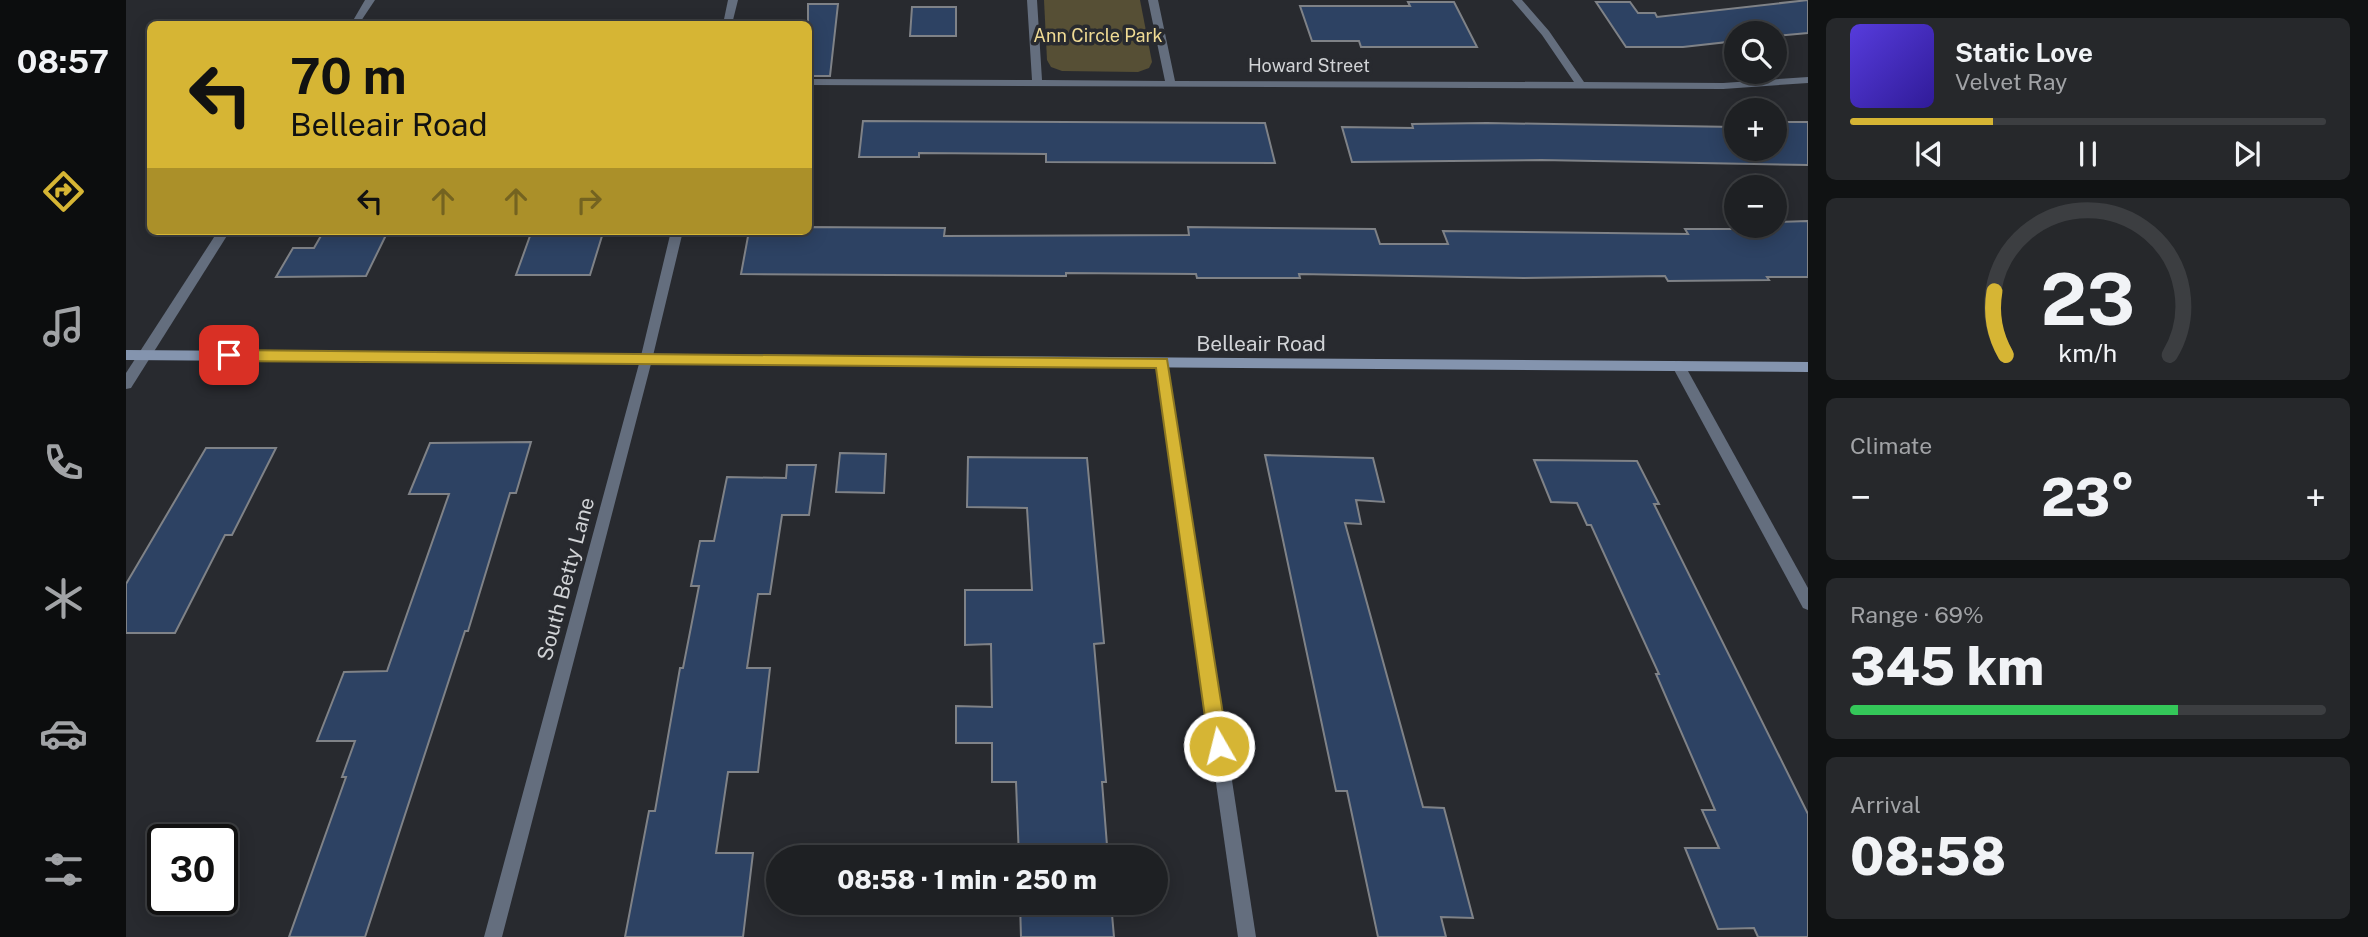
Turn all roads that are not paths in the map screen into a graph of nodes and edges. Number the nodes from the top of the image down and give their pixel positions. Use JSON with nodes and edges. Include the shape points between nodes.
{"nodes":[{"id":1,"x":370,"y":0,"type":"edge"},
{"id":2,"x":733,"y":0,"type":"edge"},
{"id":3,"x":1032,"y":0,"type":"edge"},
{"id":4,"x":1153,"y":0,"type":"edge"},
{"id":5,"x":1517,"y":0,"type":"edge"},
{"id":6,"x":357,"y":21,"type":"edge"},
{"id":7,"x":728,"y":21,"type":"edge"},
{"id":8,"x":1808,"y":80,"type":"edge"},
{"id":9,"x":812,"y":82,"type":"edge"},
{"id":10,"x":1037,"y":82,"type":"junction"},
{"id":11,"x":1170,"y":82,"type":"junction"},
{"id":12,"x":1581,"y":85,"type":"junction"},
{"id":13,"x":221,"y":235,"type":"edge"},
{"id":14,"x":676,"y":235,"type":"edge"},
{"id":15,"x":126,"y":355,"type":"edge"},
{"id":16,"x":146,"y":355,"type":"junction"},
{"id":17,"x":646,"y":360,"type":"junction"},
{"id":18,"x":1162,"y":363,"type":"junction"},
{"id":19,"x":1678,"y":366,"type":"junction"},
{"id":20,"x":1808,"y":368,"type":"edge"},
{"id":21,"x":126,"y":384,"type":"edge"},
{"id":22,"x":1808,"y":603,"type":"edge"},
{"id":23,"x":493,"y":937,"type":"edge"},
{"id":24,"x":1247,"y":937,"type":"edge"}],
"edges":[{"from":1,"to":6,"type":"street"},
{"from":2,"to":7,"type":"street"},
{"from":3,"to":10,"type":"street"},
{"from":4,"to":11,"type":"street"},
{"from":5,"to":12,"type":"street"},
{"from":8,"to":12,"type":"street","name":"Howard Street","via":[[1723,86]]},
{"from":9,"to":10,"type":"street","name":"Howard Street"},
{"from":10,"to":11,"type":"street","name":"Howard Street"},
{"from":11,"to":12,"type":"street","name":"Howard Street"},
{"from":13,"to":16,"type":"street"},
{"from":14,"to":17,"type":"street","name":"South Betty Lane"},
{"from":15,"to":16,"type":"main road","name":"Belleair Road"},
{"from":16,"to":17,"type":"main road","name":"Belleair Road"},
{"from":16,"to":21,"type":"street"},
{"from":17,"to":18,"type":"main road","name":"Belleair Road"},
{"from":17,"to":23,"type":"street","name":"South Betty Lane"},
{"from":18,"to":19,"type":"main road","name":"Belleair Road"},
{"from":18,"to":24,"type":"street"},
{"from":19,"to":20,"type":"main road","name":"Belleair Road"},
{"from":19,"to":22,"type":"street"}]}
